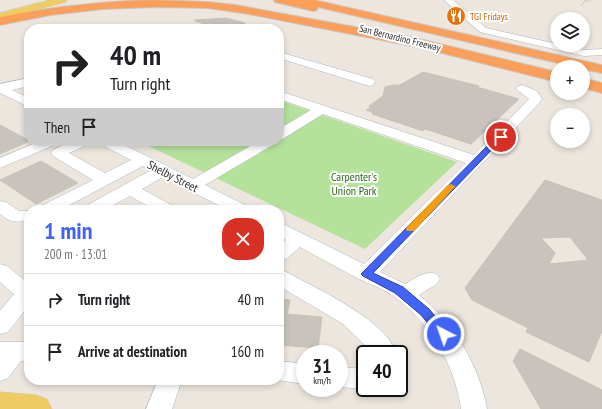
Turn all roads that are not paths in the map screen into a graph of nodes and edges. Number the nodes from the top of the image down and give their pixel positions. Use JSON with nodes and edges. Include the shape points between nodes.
{"nodes":[{"id":1,"x":62,"y":0,"type":"edge"},
{"id":2,"x":243,"y":0,"type":"edge"},
{"id":3,"x":264,"y":0,"type":"edge"},
{"id":4,"x":279,"y":0,"type":"edge"},
{"id":5,"x":300,"y":0,"type":"edge"},
{"id":6,"x":336,"y":0,"type":"edge"},
{"id":7,"x":448,"y":0,"type":"edge"},
{"id":8,"x":20,"y":2,"type":"edge"},
{"id":9,"x":38,"y":3,"type":"edge"},
{"id":10,"x":0,"y":8,"type":"edge"},
{"id":11,"x":0,"y":16,"type":"edge"},
{"id":12,"x":0,"y":20,"type":"edge"},
{"id":13,"x":429,"y":45,"type":"junction"},
{"id":14,"x":522,"y":51,"type":"junction"},
{"id":15,"x":602,"y":52,"type":"edge"},
{"id":16,"x":284,"y":56,"type":"edge"},
{"id":17,"x":550,"y":63,"type":"edge"},
{"id":18,"x":550,"y":68,"type":"edge"},
{"id":19,"x":602,"y":69,"type":"edge"},
{"id":20,"x":590,"y":72,"type":"edge"},
{"id":21,"x":550,"y":75,"type":"edge"},
{"id":22,"x":602,"y":75,"type":"edge"},
{"id":23,"x":590,"y":78,"type":"edge"},
{"id":24,"x":602,"y":81,"type":"edge"},
{"id":25,"x":369,"y":82,"type":"dead end"},
{"id":26,"x":24,"y":83,"type":"edge"},
{"id":27,"x":590,"y":85,"type":"edge"},
{"id":28,"x":602,"y":88,"type":"edge"},
{"id":29,"x":0,"y":89,"type":"edge"},
{"id":30,"x":522,"y":89,"type":"dead end"},
{"id":31,"x":284,"y":97,"type":"edge"},
{"id":32,"x":24,"y":101,"type":"edge"},
{"id":33,"x":322,"y":109,"type":"junction"},
{"id":34,"x":284,"y":132,"type":"edge"},
{"id":35,"x":40,"y":146,"type":"edge"},
{"id":36,"x":73,"y":146,"type":"edge"},
{"id":37,"x":115,"y":146,"type":"edge"},
{"id":38,"x":260,"y":146,"type":"edge"},
{"id":39,"x":143,"y":160,"type":"junction"},
{"id":40,"x":476,"y":161,"type":"junction"},
{"id":41,"x":0,"y":163,"type":"edge"},
{"id":42,"x":162,"y":170,"type":"junction"},
{"id":43,"x":105,"y":180,"type":"junction"},
{"id":44,"x":193,"y":186,"type":"junction"},
{"id":45,"x":130,"y":189,"type":"junction"},
{"id":46,"x":57,"y":205,"type":"edge"},
{"id":47,"x":101,"y":205,"type":"edge"},
{"id":48,"x":158,"y":205,"type":"edge"},
{"id":49,"x":231,"y":205,"type":"edge"},
{"id":50,"x":0,"y":206,"type":"edge"},
{"id":51,"x":24,"y":216,"type":"edge"},
{"id":52,"x":284,"y":232,"type":"edge"},
{"id":53,"x":299,"y":239,"type":"junction"},
{"id":54,"x":284,"y":251,"type":"edge"},
{"id":55,"x":0,"y":271,"type":"edge"},
{"id":56,"x":366,"y":274,"type":"junction"},
{"id":57,"x":430,"y":279,"type":"dead end"},
{"id":58,"x":284,"y":280,"type":"edge"},
{"id":59,"x":24,"y":291,"type":"edge"},
{"id":60,"x":404,"y":294,"type":"junction"},
{"id":61,"x":24,"y":297,"type":"edge"},
{"id":62,"x":0,"y":326,"type":"edge"},
{"id":63,"x":380,"y":345,"type":"edge"},
{"id":64,"x":14,"y":351,"type":"edge"},
{"id":65,"x":0,"y":371,"type":"edge"},
{"id":66,"x":284,"y":372,"type":"edge"},
{"id":67,"x":296,"y":373,"type":"edge"},
{"id":68,"x":168,"y":385,"type":"edge"},
{"id":69,"x":0,"y":406,"type":"edge"},
{"id":70,"x":36,"y":409,"type":"edge"},
{"id":71,"x":159,"y":409,"type":"edge"},
{"id":72,"x":474,"y":409,"type":"edge"}],
"edges":[{"from":1,"to":9,"type":"main road"},
{"from":2,"to":13,"type":"highway","name":"San Bernardino Freeway"},
{"from":3,"to":18,"type":"highway"},
{"from":4,"to":17,"type":"highway"},
{"from":5,"to":14,"type":"highway","name":"San Bernardino Freeway"},
{"from":6,"to":14,"type":"highway"},
{"from":7,"to":15,"type":"street","via":[[483,30],[584,53]]},
{"from":8,"to":9,"type":"highway"},
{"from":8,"to":10,"type":"main road"},
{"from":9,"to":11,"type":"main road"},
{"from":12,"to":13,"type":"highway","via":[[105,5],[190,4],[256,12]]},
{"from":13,"to":21,"type":"highway","name":"San Bernardino Freeway"},
{"from":14,"to":19,"type":"highway","name":"San Bernardino Freeway"},
{"from":16,"to":25,"type":"street"},
{"from":20,"to":22,"type":"highway"},
{"from":23,"to":24,"type":"highway"},
{"from":26,"to":29,"type":"street"},
{"from":27,"to":28,"type":"highway"},
{"from":29,"to":32,"type":"street"},
{"from":30,"to":40,"type":"street","via":[[533,94],[536,99]]},
{"from":31,"to":33,"type":"street"},
{"from":33,"to":34,"type":"street"},
{"from":33,"to":40,"type":"street"},
{"from":35,"to":41,"type":"street"},
{"from":36,"to":43,"type":"street","via":[[58,153]]},
{"from":37,"to":39,"type":"street","name":"Shelby Street"},
{"from":38,"to":44,"type":"street"},
{"from":39,"to":42,"type":"street","name":"Shelby Street"},
{"from":39,"to":43,"type":"street"},
{"from":40,"to":56,"type":"street"},
{"from":42,"to":44,"type":"street","name":"Shelby Street"},
{"from":42,"to":45,"type":"street"},
{"from":43,"to":46,"type":"street"},
{"from":44,"to":49,"type":"street","name":"Shelby Street"},
{"from":45,"to":47,"type":"street"},
{"from":45,"to":48,"type":"street"},
{"from":50,"to":51,"type":"street","via":[[15,217]]},
{"from":52,"to":53,"type":"street"},
{"from":53,"to":54,"type":"street"},
{"from":53,"to":56,"type":"street"},
{"from":55,"to":59,"type":"street"},
{"from":56,"to":60,"type":"street"},
{"from":57,"to":60,"type":"street"},
{"from":58,"to":63,"type":"street","via":[[351,318]]},
{"from":60,"to":72,"type":"street","via":[[425,312],[444,334],[460,361]]},
{"from":61,"to":62,"type":"street"},
{"from":64,"to":65,"type":"street"},
{"from":66,"to":67,"type":"street"},
{"from":68,"to":71,"type":"street"},
{"from":69,"to":70,"type":"main road"}]}
